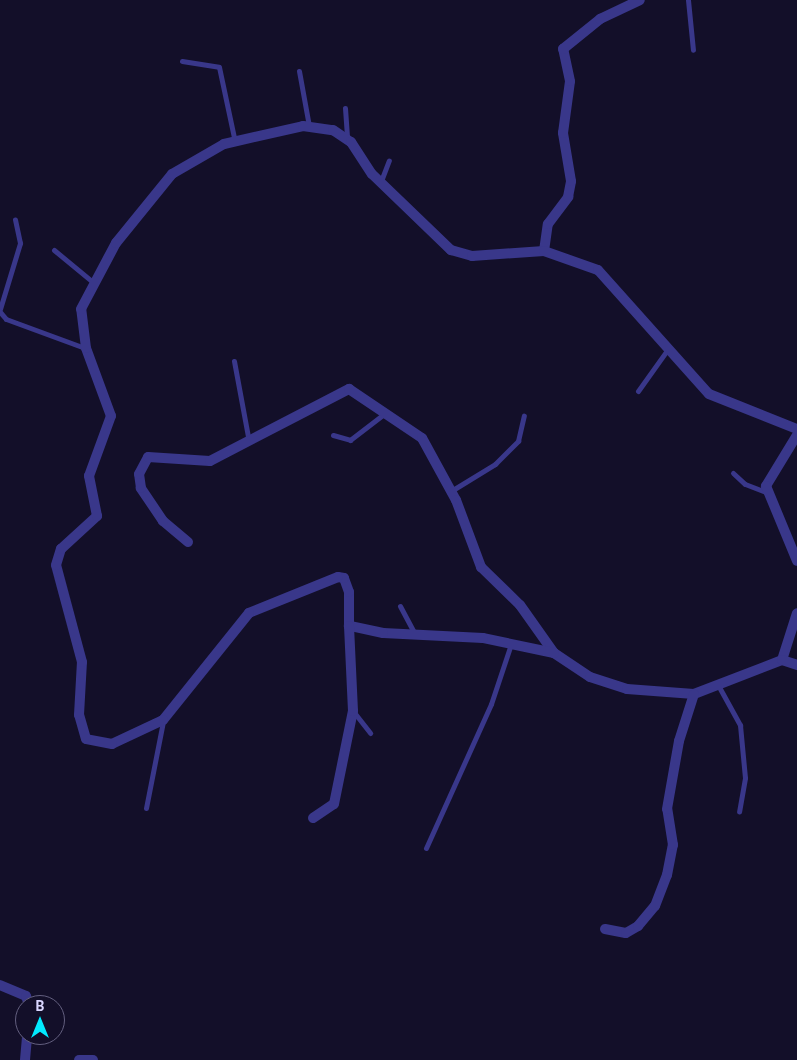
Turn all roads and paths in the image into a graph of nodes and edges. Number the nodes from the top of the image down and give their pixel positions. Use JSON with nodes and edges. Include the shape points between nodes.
{"nodes":[{"id":1,"x":640,"y":0,"type":"edge"},
{"id":2,"x":688,"y":0,"type":"edge"},
{"id":3,"x":693,"y":50,"type":"dead end"},
{"id":4,"x":182,"y":60,"type":"dead end"},
{"id":5,"x":299,"y":71,"type":"dead end"},
{"id":6,"x":345,"y":108,"type":"dead end"},
{"id":7,"x":309,"y":126,"type":"junction"},
{"id":8,"x":347,"y":139,"type":"junction"},
{"id":9,"x":235,"y":142,"type":"junction"},
{"id":10,"x":389,"y":160,"type":"dead end"},
{"id":11,"x":380,"y":182,"type":"junction"},
{"id":12,"x":15,"y":220,"type":"dead end"},
{"id":13,"x":54,"y":250,"type":"dead end"},
{"id":14,"x":544,"y":251,"type":"junction"},
{"id":15,"x":95,"y":284,"type":"junction"},
{"id":16,"x":0,"y":310,"type":"edge"},
{"id":17,"x":86,"y":348,"type":"junction"},
{"id":18,"x":668,"y":348,"type":"junction"},
{"id":19,"x":234,"y":361,"type":"dead end"},
{"id":20,"x":638,"y":391,"type":"dead end"},
{"id":21,"x":385,"y":413,"type":"junction"},
{"id":22,"x":524,"y":416,"type":"dead end"},
{"id":23,"x":797,"y":429,"type":"edge"},
{"id":24,"x":333,"y":434,"type":"dead end"},
{"id":25,"x":797,"y":435,"type":"edge"},
{"id":26,"x":249,"y":442,"type":"junction"},
{"id":27,"x":733,"y":473,"type":"dead end"},
{"id":28,"x":451,"y":491,"type":"junction"},
{"id":29,"x":766,"y":492,"type":"junction"},
{"id":30,"x":188,"y":542,"type":"dead end"},
{"id":31,"x":797,"y":561,"type":"edge"},
{"id":32,"x":400,"y":606,"type":"dead end"},
{"id":33,"x":797,"y":613,"type":"edge"},
{"id":34,"x":349,"y":626,"type":"junction"},
{"id":35,"x":415,"y":634,"type":"junction"},
{"id":36,"x":511,"y":644,"type":"junction"},
{"id":37,"x":554,"y":653,"type":"junction"},
{"id":38,"x":782,"y":660,"type":"junction"},
{"id":39,"x":797,"y":664,"type":"edge"},
{"id":40,"x":717,"y":685,"type":"junction"},
{"id":41,"x":694,"y":694,"type":"junction"},
{"id":42,"x":353,"y":711,"type":"junction"},
{"id":43,"x":163,"y":720,"type":"junction"},
{"id":44,"x":370,"y":733,"type":"dead end"},
{"id":45,"x":146,"y":808,"type":"dead end"},
{"id":46,"x":739,"y":811,"type":"dead end"},
{"id":47,"x":313,"y":818,"type":"dead end"},
{"id":48,"x":426,"y":848,"type":"dead end"},
{"id":49,"x":605,"y":930,"type":"dead end"},
{"id":50,"x":0,"y":985,"type":"edge"},
{"id":51,"x":24,"y":995,"type":"edge"},
{"id":52,"x":26,"y":1045,"type":"edge"},
{"id":53,"x":25,"y":1060,"type":"edge"},
{"id":54,"x":79,"y":1060,"type":"edge"},
{"id":55,"x":93,"y":1060,"type":"edge"}],
"edges":[{"from":1,"to":14,"type":"street","via":[[600,19],[563,49],[570,81],[563,133],[572,181],[568,197],[548,224]]},
{"from":2,"to":3,"type":"lane"},
{"from":4,"to":9,"type":"lane","via":[[220,67]]},
{"from":5,"to":7,"type":"lane"},
{"from":6,"to":8,"type":"lane"},
{"from":7,"to":8,"type":"street","via":[[333,130]]},
{"from":7,"to":9,"type":"street"},
{"from":8,"to":11,"type":"street"},
{"from":9,"to":15,"type":"street","via":[[216,147],[161,184],[116,243]]},
{"from":10,"to":11,"type":"lane"},
{"from":11,"to":14,"type":"street","via":[[451,250],[462,255]]},
{"from":12,"to":16,"type":"lane","via":[[20,243]]},
{"from":13,"to":15,"type":"lane"},
{"from":14,"to":18,"type":"street","via":[[605,274]]},
{"from":15,"to":17,"type":"street","via":[[81,308]]},
{"from":16,"to":17,"type":"lane","via":[[6,319]]},
{"from":17,"to":43,"type":"street","via":[[110,404],[107,431],[90,476],[97,516],[61,549],[56,565],[82,662],[79,715],[86,739],[100,745],[112,744]]},
{"from":18,"to":20,"type":"lane"},
{"from":18,"to":23,"type":"street","via":[[700,386],[721,402]]},
{"from":19,"to":26,"type":"lane"},
{"from":21,"to":24,"type":"lane","via":[[350,440]]},
{"from":21,"to":26,"type":"street","via":[[347,388]]},
{"from":21,"to":28,"type":"street","via":[[422,438]]},
{"from":22,"to":28,"type":"lane","via":[[518,441],[495,464]]},
{"from":25,"to":29,"type":"street","via":[[766,481]]},
{"from":26,"to":30,"type":"street","via":[[210,461],[157,455],[142,464],[141,488],[151,505]]},
{"from":27,"to":29,"type":"lane","via":[[745,484]]},
{"from":28,"to":37,"type":"street","via":[[481,567],[520,605]]},
{"from":29,"to":31,"type":"street"},
{"from":32,"to":35,"type":"lane"},
{"from":33,"to":38,"type":"street"},
{"from":34,"to":35,"type":"street"},
{"from":34,"to":42,"type":"street"},
{"from":34,"to":43,"type":"street","via":[[349,592],[341,577],[249,614]]},
{"from":35,"to":36,"type":"street"},
{"from":36,"to":37,"type":"street"},
{"from":36,"to":48,"type":"lane","via":[[488,712]]},
{"from":37,"to":41,"type":"street","via":[[590,677],[627,689]]},
{"from":38,"to":39,"type":"street"},
{"from":38,"to":40,"type":"street"},
{"from":40,"to":41,"type":"street"},
{"from":40,"to":46,"type":"lane","via":[[740,725],[746,778]]},
{"from":41,"to":49,"type":"street","via":[[679,741],[667,810],[673,845],[667,875],[655,906],[638,926],[626,933]]},
{"from":42,"to":44,"type":"lane"},
{"from":42,"to":47,"type":"street","via":[[334,804]]},
{"from":43,"to":45,"type":"lane"},
{"from":50,"to":51,"type":"street"},
{"from":52,"to":53,"type":"street"},
{"from":54,"to":55,"type":"street"}]}
